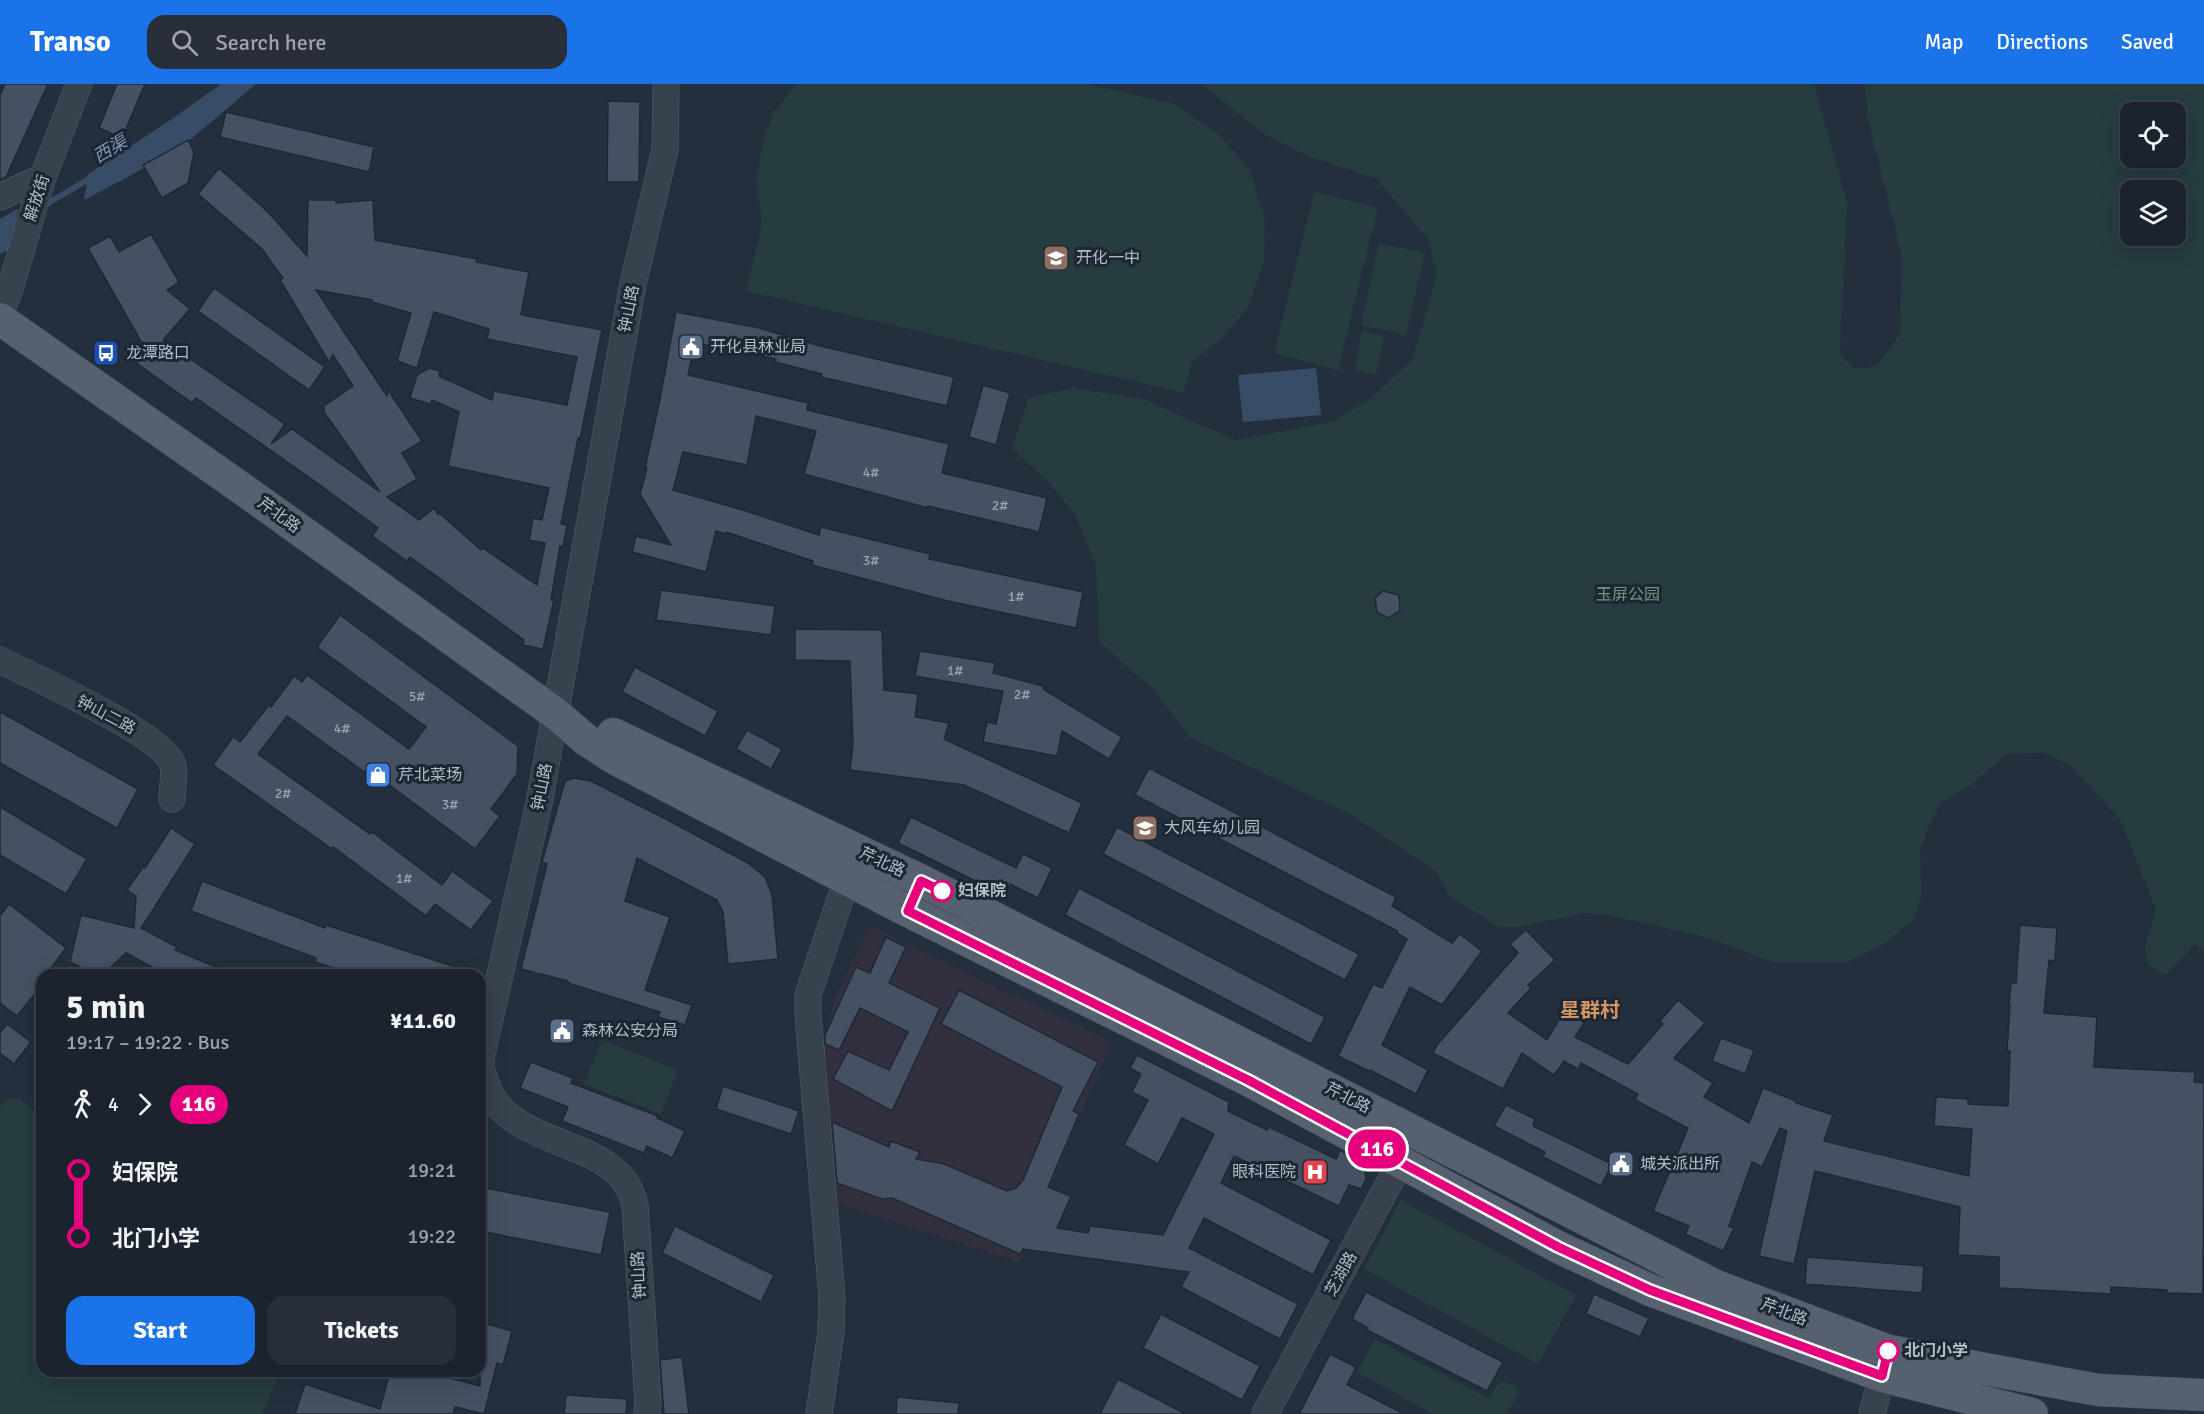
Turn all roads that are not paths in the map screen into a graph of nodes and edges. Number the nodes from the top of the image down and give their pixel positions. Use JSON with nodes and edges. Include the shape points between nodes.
{"nodes":[{"id":1,"x":80,"y":84,"type":"edge"},
{"id":2,"x":666,"y":84,"type":"edge"},
{"id":3,"x":43,"y":177,"type":"junction"},
{"id":4,"x":0,"y":197,"type":"edge"},
{"id":5,"x":0,"y":313,"type":"edge"},
{"id":6,"x":0,"y":319,"type":"edge"},
{"id":7,"x":0,"y":660,"type":"edge"},
{"id":8,"x":556,"y":714,"type":"junction"},
{"id":9,"x":172,"y":799,"type":"dead end"},
{"id":10,"x":848,"y":879,"type":"junction"},
{"id":11,"x":921,"y":881,"type":"junction"},
{"id":12,"x":908,"y":911,"type":"junction"},
{"id":13,"x":486,"y":1036,"type":"edge"},
{"id":14,"x":486,"y":1082,"type":"edge"},
{"id":15,"x":1416,"y":1133,"type":"junction"},
{"id":16,"x":1402,"y":1162,"type":"junction"},
{"id":17,"x":1885,"y":1364,"type":"junction"},
{"id":18,"x":2204,"y":1395,"type":"edge"},
{"id":19,"x":647,"y":1414,"type":"edge"},
{"id":20,"x":819,"y":1414,"type":"edge"},
{"id":21,"x":1265,"y":1414,"type":"edge"},
{"id":22,"x":1872,"y":1414,"type":"edge"},
{"id":23,"x":2032,"y":1414,"type":"edge"}],
"edges":[{"from":1,"to":3,"type":"street","name":"解放街"},
{"from":2,"to":8,"type":"street","name":"钟山路","via":[[665,149],[633,284]]},
{"from":3,"to":4,"type":"street"},
{"from":3,"to":5,"type":"street","name":"解放街"},
{"from":6,"to":8,"type":"main road","name":"芹北路"},
{"from":7,"to":9,"type":"street","name":"钟山二路","via":[[134,729],[159,746],[173,765]]},
{"from":8,"to":10,"type":"main road","name":"芹北路","via":[[614,758]]},
{"from":8,"to":11,"type":"main road","name":"芹北路","via":[[603,729]]},
{"from":8,"to":13,"type":"street","name":"钟山路"},
{"from":10,"to":12,"type":"main road","name":"芹北路"},
{"from":10,"to":20,"type":"street","via":[[808,995],[832,1297]]},
{"from":11,"to":12,"type":"street"},
{"from":11,"to":15,"type":"main road","name":"芹北路"},
{"from":12,"to":16,"type":"main road","name":"芹北路","via":[[1248,1080]]},
{"from":14,"to":19,"type":"street","name":"钟山路","via":[[492,1099],[522,1126],[598,1159],[627,1181],[632,1191]]},
{"from":15,"to":16,"type":"street","name":"芝湖路"},
{"from":15,"to":17,"type":"main road","name":"芹北路","via":[[1716,1286]]},
{"from":16,"to":17,"type":"main road","name":"芹北路","via":[[1558,1247],[1650,1290]]},
{"from":16,"to":21,"type":"street","name":"芝湖路"},
{"from":17,"to":18,"type":"main road","name":"芹北路","via":[[2098,1390]]},
{"from":17,"to":22,"type":"street"},
{"from":17,"to":23,"type":"main road","name":"芹北路"}]}
